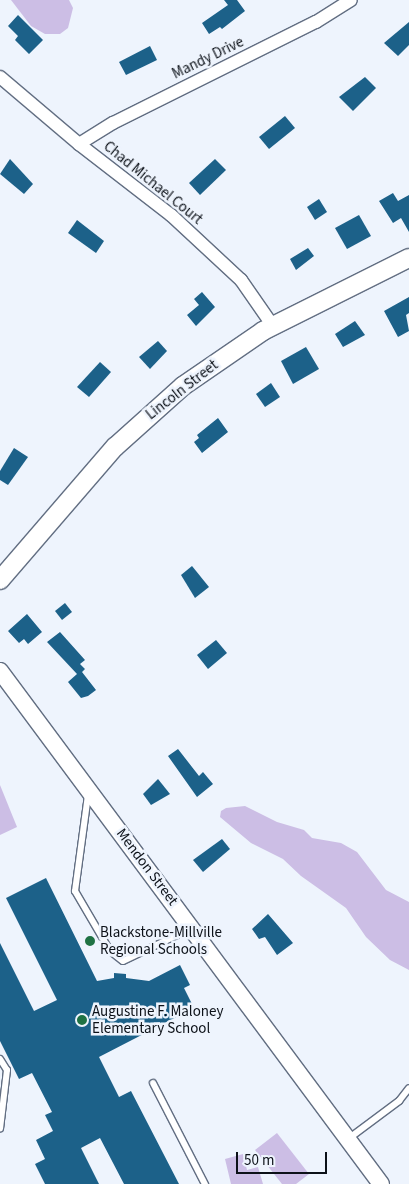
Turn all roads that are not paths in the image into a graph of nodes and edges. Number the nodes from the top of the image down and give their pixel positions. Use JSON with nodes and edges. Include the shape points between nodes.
{"nodes":[{"id":1,"x":351,"y":0,"type":"edge"},
{"id":2,"x":0,"y":77,"type":"edge"},
{"id":3,"x":79,"y":144,"type":"junction"},
{"id":4,"x":409,"y":258,"type":"edge"},
{"id":5,"x":273,"y":326,"type":"junction"},
{"id":6,"x":0,"y":580,"type":"edge"},
{"id":7,"x":0,"y":671,"type":"edge"},
{"id":8,"x":89,"y":789,"type":"junction"},
{"id":9,"x":192,"y":928,"type":"junction"},
{"id":10,"x":0,"y":1059,"type":"edge"},
{"id":11,"x":153,"y":1083,"type":"dead end"},
{"id":12,"x":409,"y":1088,"type":"edge"},
{"id":13,"x":0,"y":1129,"type":"edge"},
{"id":14,"x":348,"y":1139,"type":"junction"},
{"id":15,"x":205,"y":1184,"type":"edge"},
{"id":16,"x":381,"y":1184,"type":"edge"}],
"edges":[{"from":1,"to":3,"type":"street","name":"Mandy Drive","via":[[316,22],[113,123]]},
{"from":2,"to":3,"type":"street","name":"Chad Michael Court"},
{"from":3,"to":5,"type":"street","name":"Chad Michael Court","via":[[171,215],[241,280]]},
{"from":4,"to":5,"type":"main road","name":"Lincoln Street"},
{"from":5,"to":6,"type":"main road","name":"Lincoln Street","via":[[200,373],[144,419],[115,447]]},
{"from":7,"to":8,"type":"street","name":"Mendon Street"},
{"from":8,"to":9,"type":"street","name":"Mendon Street"},
{"from":8,"to":9,"type":"lane","via":[[75,891],[110,952],[123,962]]},
{"from":9,"to":14,"type":"street","name":"Mendon Street"},
{"from":10,"to":13,"type":"lane","via":[[7,1070]]},
{"from":11,"to":15,"type":"lane"},
{"from":12,"to":14,"type":"lane","via":[[399,1100]]},
{"from":14,"to":16,"type":"street","name":"Mendon Street"}]}
